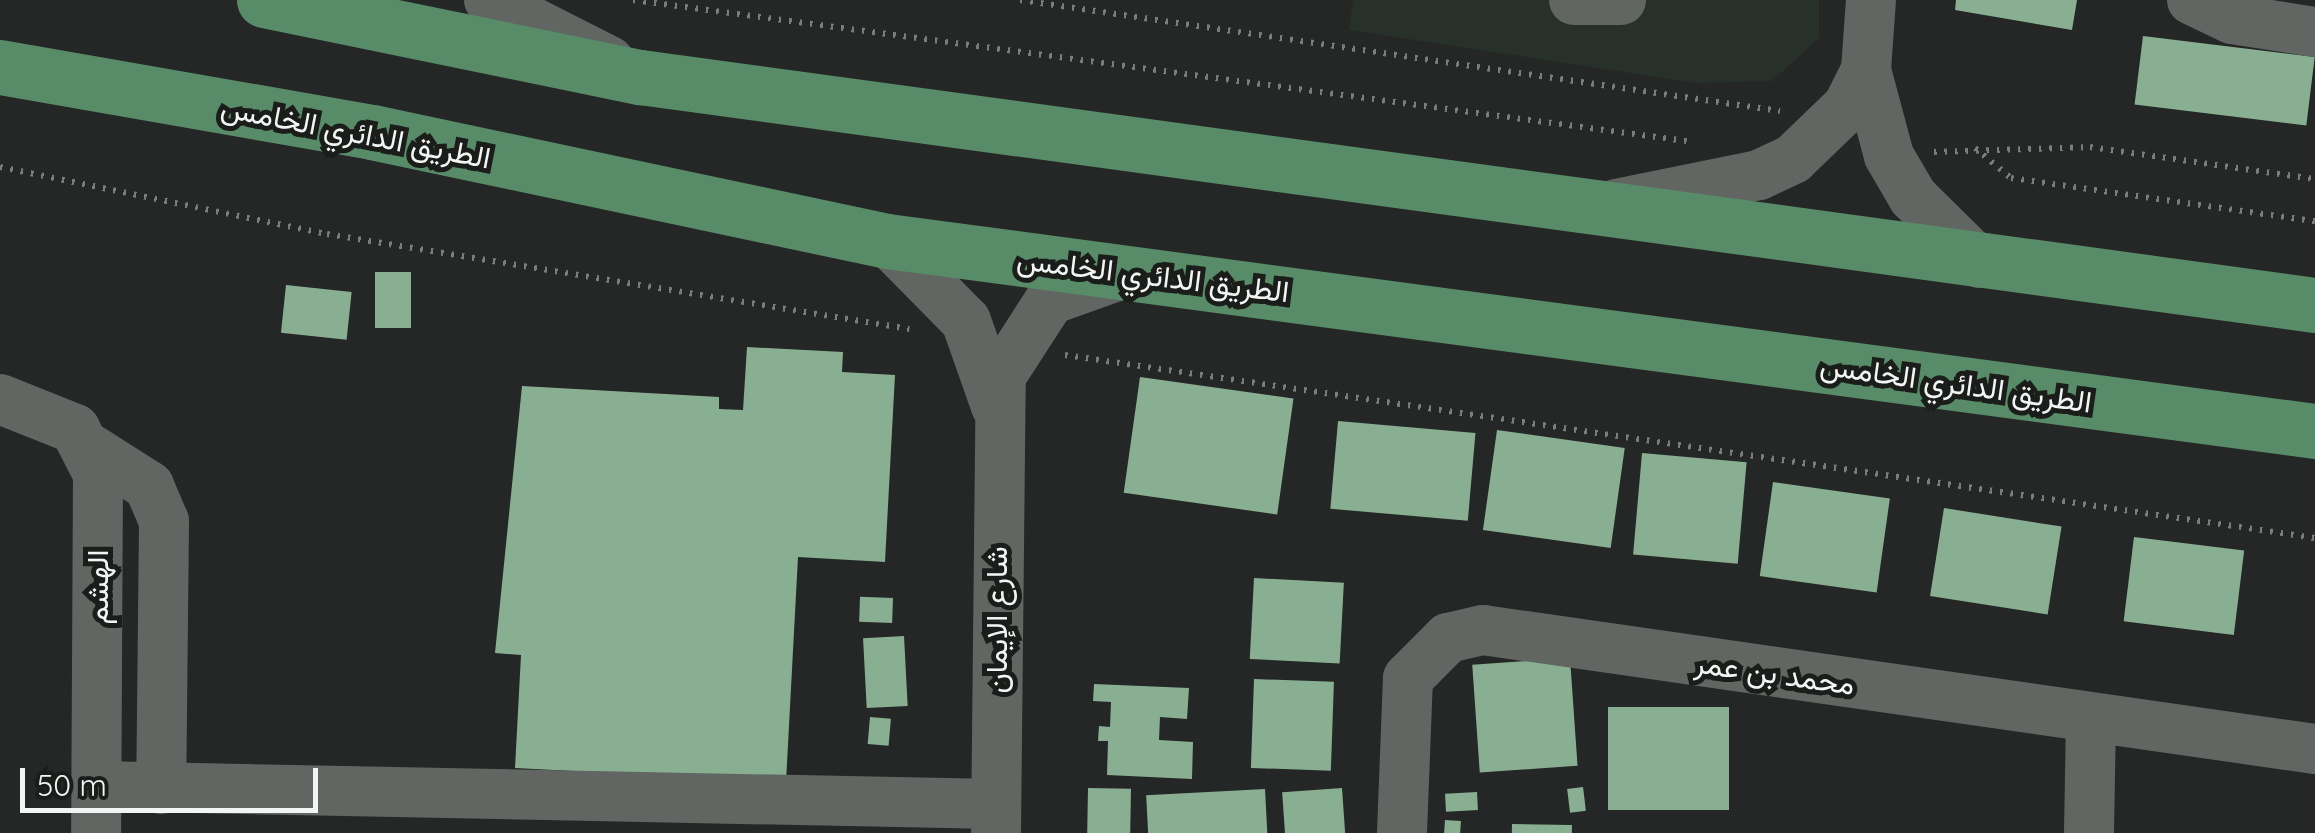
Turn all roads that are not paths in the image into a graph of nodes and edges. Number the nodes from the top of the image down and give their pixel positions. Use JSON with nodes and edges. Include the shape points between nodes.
{"nodes":[{"id":1,"x":264,"y":0,"type":"edge"},
{"id":2,"x":489,"y":0,"type":"edge"},
{"id":3,"x":1574,"y":0,"type":"edge"},
{"id":4,"x":1622,"y":0,"type":"edge"},
{"id":5,"x":1871,"y":0,"type":"edge"},
{"id":6,"x":2192,"y":0,"type":"edge"},
{"id":7,"x":2315,"y":32,"type":"edge"},
{"id":8,"x":0,"y":67,"type":"edge"},
{"id":9,"x":1866,"y":70,"type":"junction"},
{"id":10,"x":640,"y":77,"type":"junction"},
{"id":11,"x":1581,"y":208,"type":"junction"},
{"id":12,"x":888,"y":242,"type":"junction"},
{"id":13,"x":1980,"y":263,"type":"junction"},
{"id":14,"x":1135,"y":272,"type":"junction"},
{"id":15,"x":2315,"y":305,"type":"edge"},
{"id":16,"x":0,"y":398,"type":"edge"},
{"id":17,"x":996,"y":406,"type":"junction"},
{"id":18,"x":2315,"y":432,"type":"edge"},
{"id":19,"x":90,"y":449,"type":"junction"},
{"id":20,"x":2091,"y":720,"type":"junction"},
{"id":21,"x":2315,"y":749,"type":"edge"},
{"id":22,"x":161,"y":789,"type":"junction"},
{"id":23,"x":96,"y":809,"type":"edge"},
{"id":24,"x":294,"y":814,"type":"edge"},
{"id":25,"x":996,"y":818,"type":"edge"},
{"id":26,"x":1402,"y":833,"type":"edge"},
{"id":27,"x":2089,"y":833,"type":"edge"}],
"edges":[{"from":1,"to":10,"type":"main road"},
{"from":2,"to":10,"type":"street"},
{"from":3,"to":4,"type":"street"},
{"from":5,"to":9,"type":"street"},
{"from":6,"to":7,"type":"street","via":[[2232,19]]},
{"from":8,"to":12,"type":"main road","name":"الطريق الدائري الخامس","via":[[372,132]]},
{"from":9,"to":11,"type":"street","via":[[1848,106],[1793,159],[1759,175]]},
{"from":9,"to":13,"type":"street","via":[[1890,156],[1913,197]]},
{"from":10,"to":11,"type":"main road"},
{"from":11,"to":13,"type":"main road"},
{"from":12,"to":14,"type":"main road","name":"الطريق الدائري الخامس"},
{"from":12,"to":17,"type":"street","name":"شارع الإيمان","via":[[966,320]]},
{"from":13,"to":15,"type":"main road"},
{"from":14,"to":17,"type":"street","name":"شارع الإيمان","via":[[1050,300],[1012,347]]},
{"from":14,"to":18,"type":"main road","name":"الطريق الدائري الخامس"},
{"from":16,"to":19,"type":"street","via":[[55,416]]},
{"from":17,"to":25,"type":"street","name":"شارع الإيمان"},
{"from":19,"to":22,"type":"street","via":[[149,486],[164,521]]},
{"from":19,"to":23,"type":"street","name":"الهشم","via":[[98,474]]},
{"from":20,"to":21,"type":"street","name":"محمد بن عمر"},
{"from":20,"to":26,"type":"street","name":"محمد بن عمر","via":[[1483,630],[1448,638],[1408,678]]},
{"from":20,"to":27,"type":"street"},
{"from":22,"to":23,"type":"street"},
{"from":22,"to":24,"type":"street"},
{"from":24,"to":25,"type":"street"}]}
